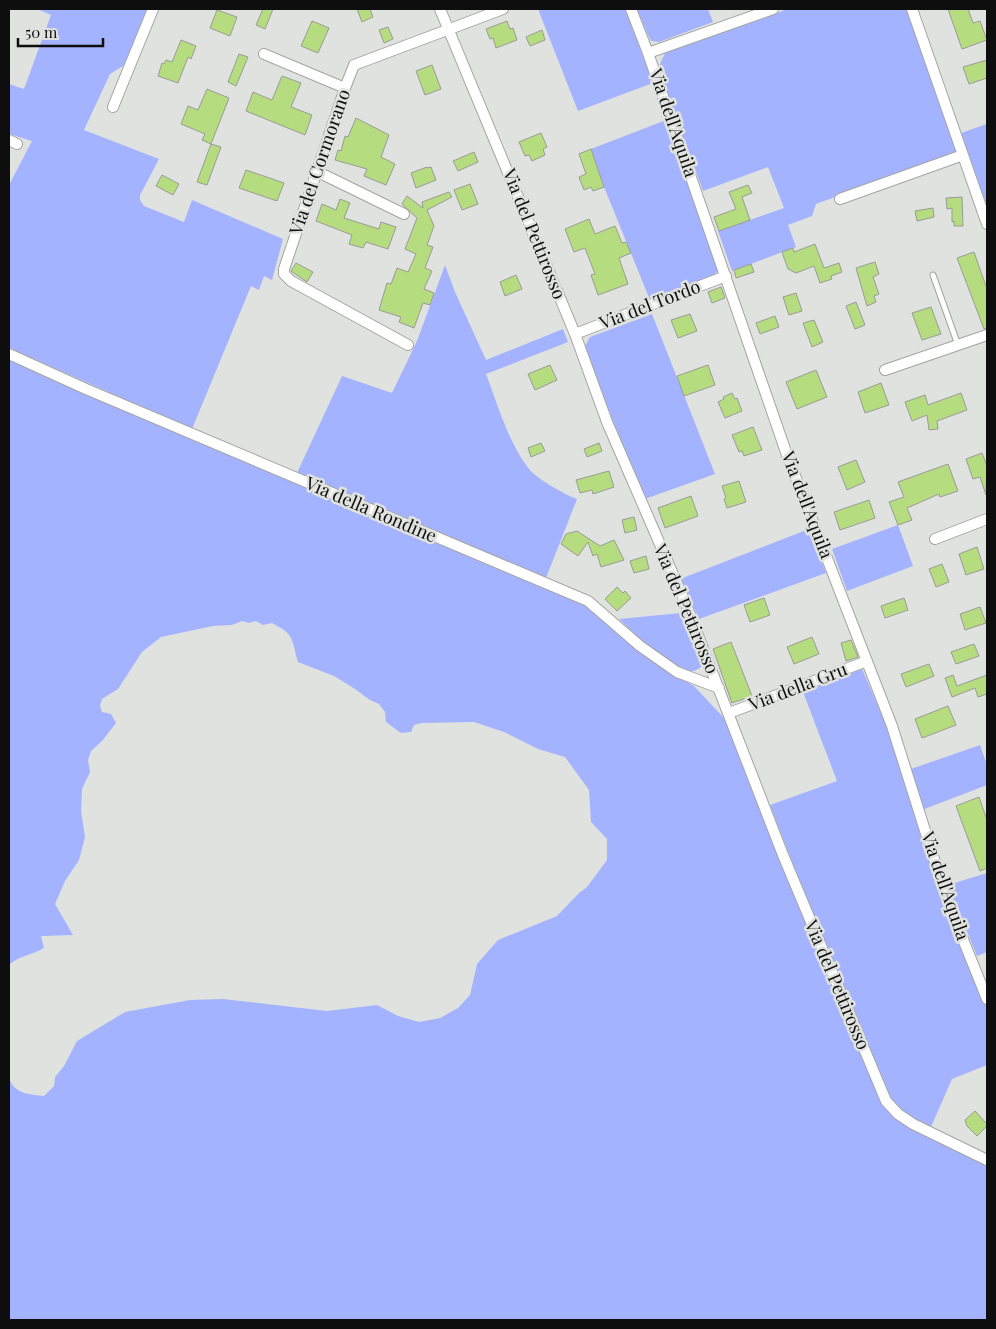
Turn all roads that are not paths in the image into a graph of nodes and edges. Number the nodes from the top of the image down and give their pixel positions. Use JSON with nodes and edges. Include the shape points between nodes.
{"nodes":[{"id":1,"x":153,"y":9,"type":"edge"},
{"id":2,"x":440,"y":9,"type":"edge"},
{"id":3,"x":503,"y":9,"type":"edge"},
{"id":4,"x":632,"y":9,"type":"edge"},
{"id":5,"x":773,"y":9,"type":"edge"},
{"id":6,"x":912,"y":9,"type":"edge"},
{"id":7,"x":448,"y":28,"type":"junction"},
{"id":8,"x":648,"y":53,"type":"junction"},
{"id":9,"x":264,"y":54,"type":"dead end"},
{"id":10,"x":345,"y":88,"type":"junction"},
{"id":11,"x":113,"y":108,"type":"dead end"},
{"id":12,"x":963,"y":155,"type":"junction"},
{"id":13,"x":316,"y":171,"type":"junction"},
{"id":14,"x":840,"y":199,"type":"dead end"},
{"id":15,"x":404,"y":214,"type":"dead end"},
{"id":16,"x":987,"y":224,"type":"edge"},
{"id":17,"x":726,"y":276,"type":"junction"},
{"id":18,"x":933,"y":276,"type":"dead end"},
{"id":19,"x":575,"y":334,"type":"junction"},
{"id":20,"x":987,"y":335,"type":"edge"},
{"id":21,"x":408,"y":345,"type":"dead end"},
{"id":22,"x":958,"y":345,"type":"junction"},
{"id":23,"x":9,"y":354,"type":"edge"},
{"id":24,"x":885,"y":370,"type":"dead end"},
{"id":25,"x":987,"y":519,"type":"edge"},
{"id":26,"x":935,"y":539,"type":"dead end"},
{"id":27,"x":867,"y":661,"type":"junction"},
{"id":28,"x":719,"y":688,"type":"junction"},
{"id":29,"x":729,"y":713,"type":"junction"},
{"id":30,"x":987,"y":999,"type":"edge"},
{"id":31,"x":987,"y":1160,"type":"edge"}],
"edges":[{"from":1,"to":11,"type":"street"},
{"from":2,"to":7,"type":"street","name":"Via del Pettirosso"},
{"from":3,"to":7,"type":"street","name":"Via del Cormorano"},
{"from":4,"to":8,"type":"street","name":"Via dell'Aquila"},
{"from":5,"to":8,"type":"street"},
{"from":6,"to":12,"type":"street"},
{"from":7,"to":10,"type":"street","name":"Via del Cormorano","via":[[354,64]]},
{"from":7,"to":19,"type":"street","name":"Via del Pettirosso"},
{"from":8,"to":17,"type":"street","name":"Via dell'Aquila"},
{"from":9,"to":10,"type":"street"},
{"from":10,"to":13,"type":"street","name":"Via del Cormorano"},
{"from":12,"to":14,"type":"street"},
{"from":12,"to":16,"type":"street"},
{"from":13,"to":15,"type":"street"},
{"from":13,"to":21,"type":"street","name":"Via del Cormorano","via":[[284,274],[291,281]]},
{"from":17,"to":19,"type":"street","name":"Via del Tordo"},
{"from":17,"to":27,"type":"street","name":"Via dell'Aquila","via":[[788,455]]},
{"from":18,"to":22,"type":"lane"},
{"from":19,"to":28,"type":"street","name":"Via del Pettirosso","via":[[606,422]]},
{"from":20,"to":22,"type":"street"},
{"from":22,"to":24,"type":"street"},
{"from":23,"to":28,"type":"street","name":"Via della Rondine","via":[[86,390],[588,601],[640,646],[677,672]]},
{"from":25,"to":26,"type":"street"},
{"from":27,"to":29,"type":"street","name":"Via della Gru"},
{"from":27,"to":30,"type":"street","name":"Via dell'Aquila","via":[[892,726],[946,897]]},
{"from":28,"to":29,"type":"street","name":"Via del Pettirosso"},
{"from":29,"to":31,"type":"street","name":"Via del Pettirosso","via":[[782,855],[886,1101],[913,1124]]}]}
